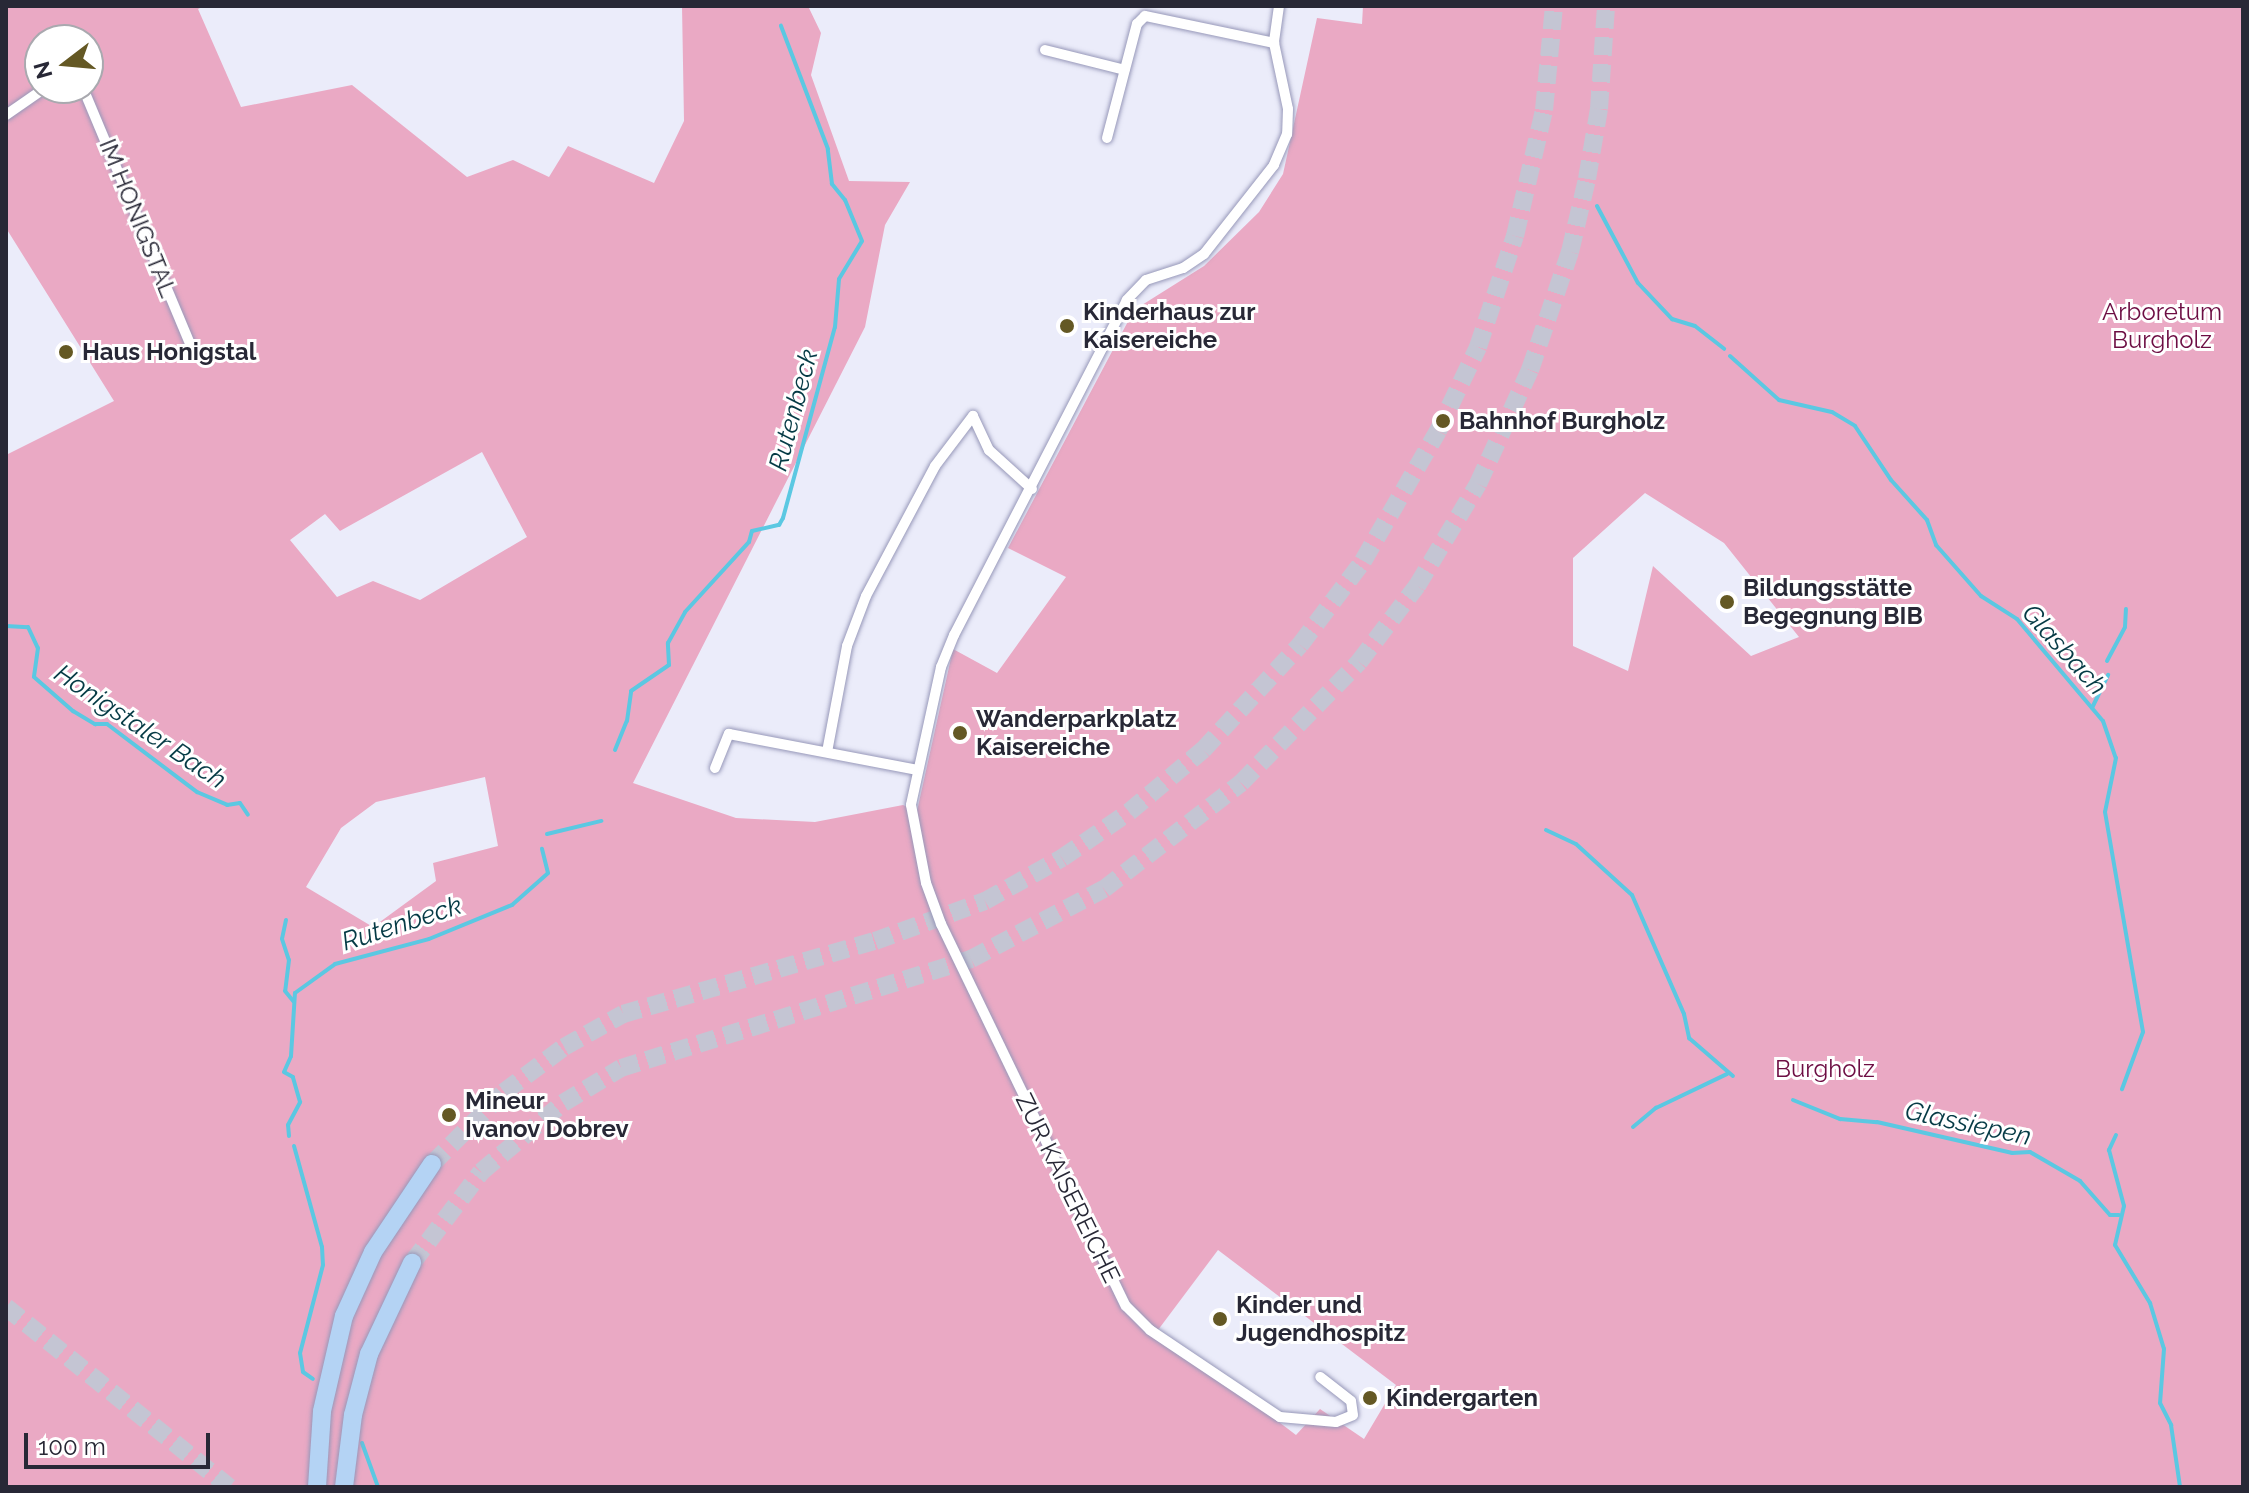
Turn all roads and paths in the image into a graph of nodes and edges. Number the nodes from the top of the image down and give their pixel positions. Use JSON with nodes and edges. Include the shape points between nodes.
{"nodes":[{"id":1,"x":1279,"y":6,"type":"edge"},
{"id":2,"x":1274,"y":43,"type":"junction"},
{"id":3,"x":1045,"y":50,"type":"dead end"},
{"id":4,"x":1125,"y":70,"type":"junction"},
{"id":5,"x":24,"y":103,"type":"edge"},
{"id":6,"x":90,"y":104,"type":"edge"},
{"id":7,"x":6,"y":115,"type":"edge"},
{"id":8,"x":1107,"y":138,"type":"dead end"},
{"id":9,"x":192,"y":349,"type":"dead end"},
{"id":10,"x":1032,"y":489,"type":"junction"},
{"id":11,"x":827,"y":752,"type":"junction"},
{"id":12,"x":715,"y":768,"type":"dead end"},
{"id":13,"x":918,"y":770,"type":"junction"},
{"id":14,"x":432,"y":1164,"type":"tunnel mouth"},
{"id":15,"x":412,"y":1263,"type":"tunnel mouth"},
{"id":16,"x":1320,"y":1377,"type":"dead end"},
{"id":17,"x":317,"y":1487,"type":"edge"},
{"id":18,"x":344,"y":1487,"type":"edge"}],
"edges":[{"from":1,"to":2,"type":"street","name":"ZUR KAISEREICHE"},
{"from":2,"to":4,"type":"street","via":[[1145,16],[1137,24]]},
{"from":2,"to":10,"type":"street","name":"ZUR KAISEREICHE","via":[[1288,109],[1287,134],[1274,165],[1213,246],[1183,268],[1146,280],[1127,300]]},
{"from":3,"to":4,"type":"street"},
{"from":4,"to":8,"type":"street"},
{"from":5,"to":7,"type":"street"},
{"from":6,"to":9,"type":"street","name":"IM HONIGSTAL"},
{"from":10,"to":11,"type":"street","via":[[989,450],[973,416],[935,466],[866,596],[847,646]]},
{"from":10,"to":13,"type":"street","name":"ZUR KAISEREICHE","via":[[941,667]]},
{"from":11,"to":12,"type":"street","via":[[729,734]]},
{"from":11,"to":13,"type":"street"},
{"from":13,"to":16,"type":"street","name":"ZUR KAISEREICHE","via":[[911,805],[926,883],[946,936],[1126,1306],[1150,1330],[1280,1417],[1336,1422],[1353,1415],[1351,1401]]},
{"from":14,"to":17,"type":"highway","via":[[373,1252],[344,1316],[322,1411]]},
{"from":15,"to":18,"type":"highway","via":[[369,1354],[353,1415]]}]}
